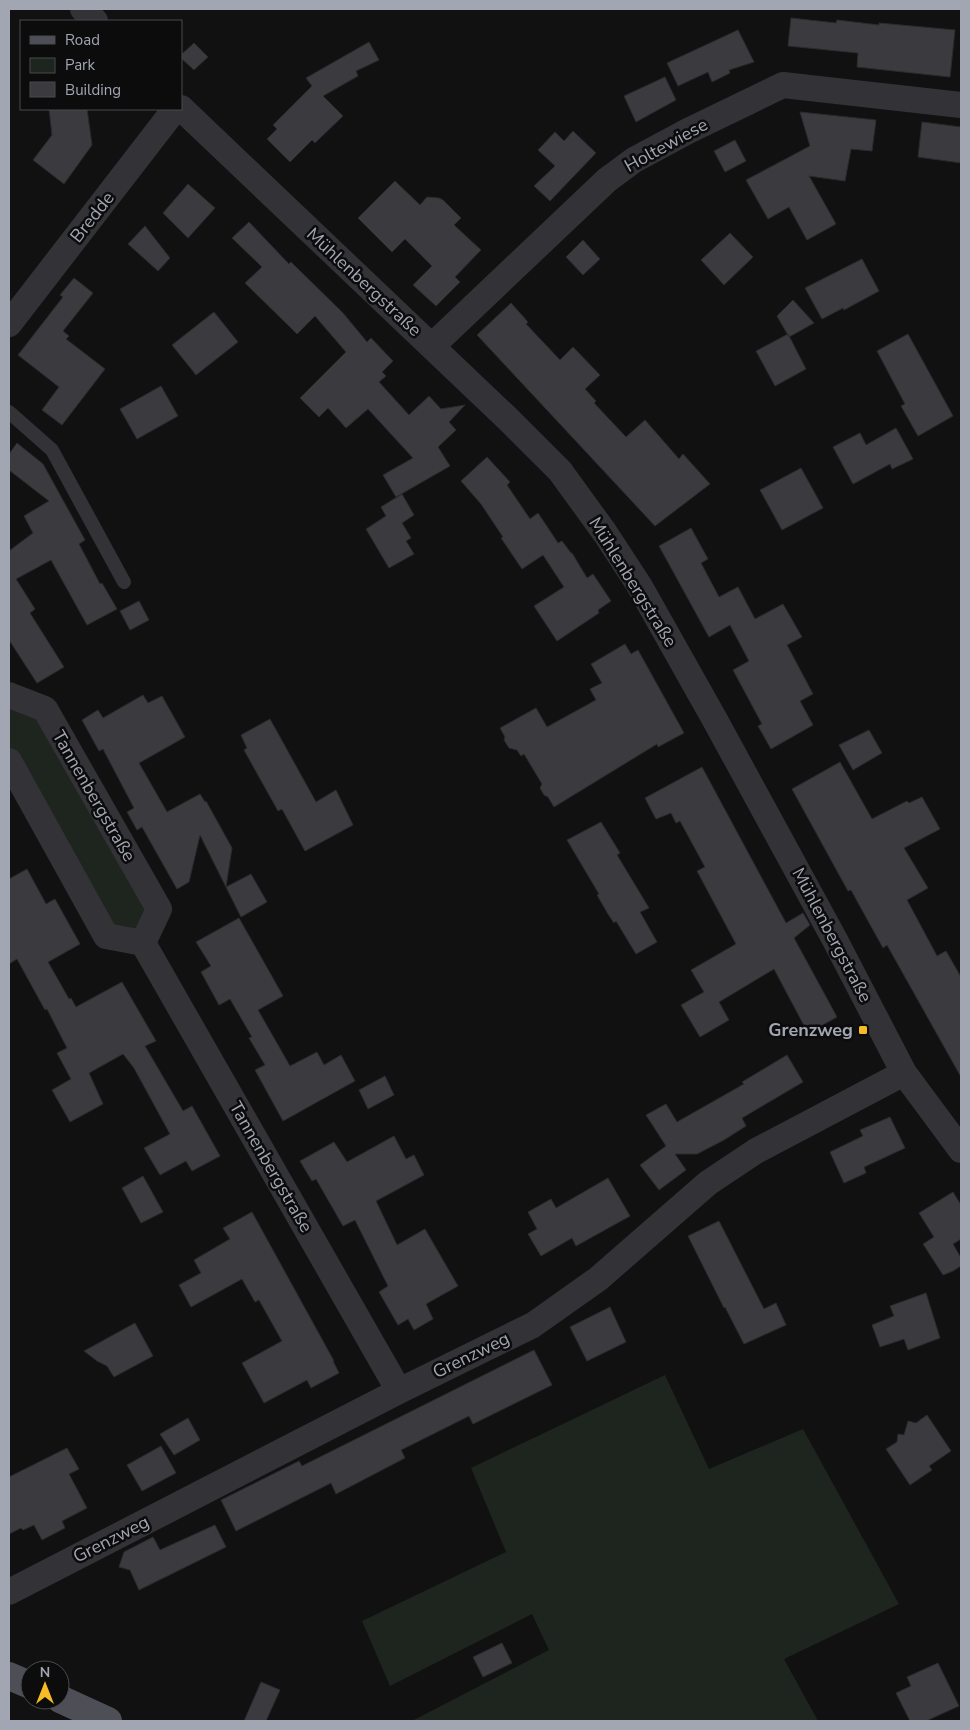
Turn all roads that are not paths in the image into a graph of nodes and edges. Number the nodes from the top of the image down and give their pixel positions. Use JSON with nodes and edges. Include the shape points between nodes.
{"nodes":[{"id":1,"x":83,"y":9,"type":"edge"},
{"id":2,"x":94,"y":20,"type":"edge"},
{"id":3,"x":961,"y":105,"type":"edge"},
{"id":4,"x":182,"y":109,"type":"edge"},
{"id":5,"x":174,"y":110,"type":"edge"},
{"id":6,"x":9,"y":324,"type":"edge"},
{"id":7,"x":432,"y":346,"type":"junction"},
{"id":8,"x":9,"y":412,"type":"edge"},
{"id":9,"x":124,"y":582,"type":"dead end"},
{"id":10,"x":9,"y":695,"type":"edge"},
{"id":11,"x":9,"y":762,"type":"edge"},
{"id":12,"x":143,"y":943,"type":"junction"},
{"id":13,"x":904,"y":1073,"type":"junction"},
{"id":14,"x":961,"y":1150,"type":"edge"},
{"id":15,"x":399,"y":1391,"type":"junction"},
{"id":16,"x":9,"y":1592,"type":"edge"},
{"id":17,"x":70,"y":1704,"type":"edge"},
{"id":18,"x":108,"y":1721,"type":"edge"}],
"edges":[{"from":1,"to":2,"type":"street"},
{"from":3,"to":7,"type":"street","name":"Holtewiese","via":[[783,85],[634,160],[607,180]]},
{"from":4,"to":7,"type":"street","name":"Mühlenbergstraße"},
{"from":5,"to":6,"type":"street","name":"Bredde"},
{"from":7,"to":13,"type":"street","name":"Mühlenbergstraße","via":[[560,471],[605,533],[658,616],[840,948]]},
{"from":8,"to":9,"type":"lane","via":[[52,450]]},
{"from":10,"to":12,"type":"street","name":"Tannenbergstraße","via":[[45,709],[159,909]]},
{"from":11,"to":12,"type":"street","via":[[106,936]]},
{"from":12,"to":15,"type":"street","name":"Tannenbergstraße"},
{"from":13,"to":14,"type":"street","name":"Mühlenbergstraße"},
{"from":13,"to":15,"type":"street","name":"Grenzweg","via":[[756,1151],[716,1178],[598,1279],[533,1324]]},
{"from":15,"to":16,"type":"street","name":"Grenzweg"},
{"from":17,"to":18,"type":"main road"}]}
